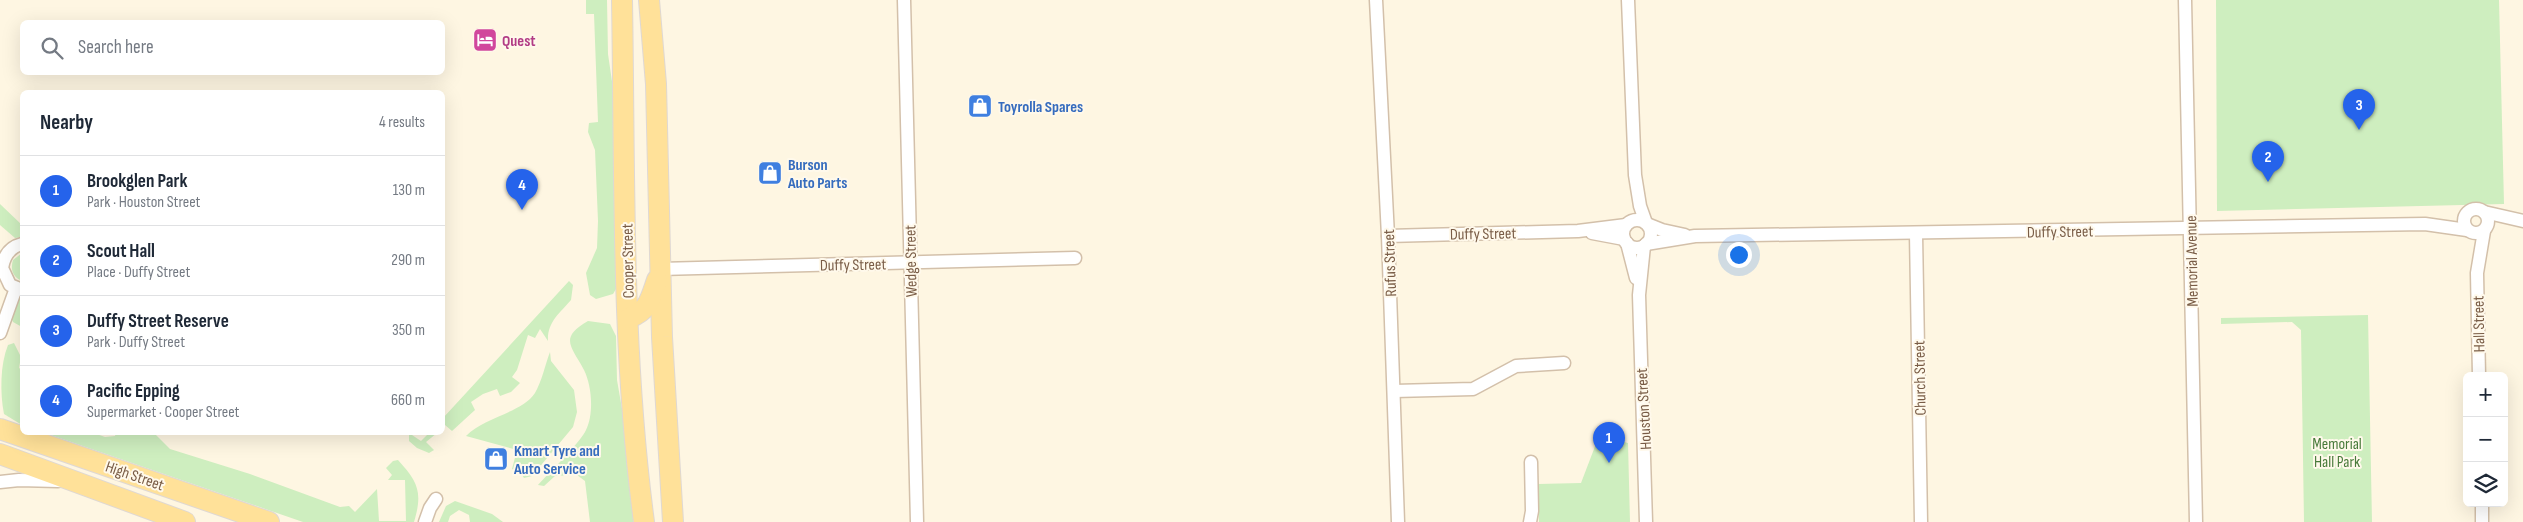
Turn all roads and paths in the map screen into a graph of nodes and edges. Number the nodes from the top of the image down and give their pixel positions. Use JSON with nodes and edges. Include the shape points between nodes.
{"nodes":[{"id":1,"x":622,"y":0,"type":"edge"},
{"id":2,"x":649,"y":0,"type":"edge"},
{"id":3,"x":904,"y":0,"type":"edge"},
{"id":4,"x":1628,"y":0,"type":"edge"},
{"id":5,"x":2186,"y":0,"type":"edge"},
{"id":6,"x":1375,"y":1,"type":"edge"},
{"id":7,"x":1635,"y":175,"type":"junction"},
{"id":8,"x":2484,"y":212,"type":"junction"},
{"id":9,"x":2468,"y":213,"type":"junction"},
{"id":10,"x":2523,"y":222,"type":"edge"},
{"id":11,"x":1627,"y":224,"type":"junction"},
{"id":12,"x":1647,"y":224,"type":"junction"},
{"id":13,"x":2425,"y":224,"type":"junction"},
{"id":14,"x":2190,"y":229,"type":"junction"},
{"id":15,"x":2485,"y":230,"type":"junction"},
{"id":16,"x":1578,"y":231,"type":"junction"},
{"id":17,"x":2468,"y":231,"type":"junction"},
{"id":18,"x":1916,"y":234,"type":"junction"},
{"id":19,"x":1388,"y":236,"type":"junction"},
{"id":20,"x":1695,"y":236,"type":"junction"},
{"id":21,"x":1626,"y":241,"type":"junction"},
{"id":22,"x":20,"y":245,"type":"edge"},
{"id":23,"x":1645,"y":245,"type":"junction"},
{"id":24,"x":1075,"y":258,"type":"dead end"},
{"id":25,"x":910,"y":262,"type":"junction"},
{"id":26,"x":660,"y":269,"type":"junction"},
{"id":27,"x":2477,"y":273,"type":"junction"},
{"id":28,"x":2,"y":278,"type":"edge"},
{"id":29,"x":19,"y":289,"type":"edge"},
{"id":30,"x":1639,"y":295,"type":"junction"},
{"id":31,"x":629,"y":318,"type":"junction"},
{"id":32,"x":0,"y":333,"type":"edge"},
{"id":33,"x":1564,"y":364,"type":"dead end"},
{"id":34,"x":2479,"y":372,"type":"edge"},
{"id":35,"x":1394,"y":391,"type":"junction"},
{"id":36,"x":0,"y":429,"type":"edge"},
{"id":37,"x":0,"y":454,"type":"edge"},
{"id":38,"x":1531,"y":462,"type":"dead end"},
{"id":39,"x":670,"y":479,"type":"junction"},
{"id":40,"x":0,"y":482,"type":"edge"},
{"id":41,"x":80,"y":483,"type":"junction"},
{"id":42,"x":2482,"y":507,"type":"edge"},
{"id":43,"x":185,"y":522,"type":"edge"},
{"id":44,"x":269,"y":522,"type":"edge"},
{"id":45,"x":425,"y":522,"type":"edge"},
{"id":46,"x":434,"y":522,"type":"edge"},
{"id":47,"x":644,"y":522,"type":"edge"},
{"id":48,"x":673,"y":522,"type":"edge"},
{"id":49,"x":681,"y":522,"type":"edge"},
{"id":50,"x":917,"y":522,"type":"edge"},
{"id":51,"x":1398,"y":522,"type":"edge"},
{"id":52,"x":1530,"y":522,"type":"edge"},
{"id":53,"x":1646,"y":522,"type":"edge"},
{"id":54,"x":1921,"y":522,"type":"edge"},
{"id":55,"x":2196,"y":522,"type":"edge"},
{"id":56,"x":2482,"y":522,"type":"edge"}],
"edges":[{"from":1,"to":31,"type":"main road","name":"Cooper Street"},
{"from":2,"to":26,"type":"main road","name":"Cooper Street","via":[[656,84]]},
{"from":3,"to":25,"type":"street","name":"Wedge Street"},
{"from":4,"to":7,"type":"street"},
{"from":5,"to":14,"type":"street","name":"Memorial Avenue"},
{"from":6,"to":19,"type":"street","name":"Rufus Street"},
{"from":7,"to":11,"type":"street"},
{"from":7,"to":12,"type":"street","via":[[1640,206]]},
{"from":8,"to":9,"type":"street","via":[[2475,209]]},
{"from":8,"to":10,"type":"street"},
{"from":8,"to":15,"type":"street","via":[[2488,219]]},
{"from":9,"to":13,"type":"street","name":"Duffy Street"},
{"from":9,"to":17,"type":"street","via":[[2464,219]]},
{"from":10,"to":15,"type":"street"},
{"from":11,"to":12,"type":"street","via":[[1635,220]]},
{"from":11,"to":16,"type":"street","name":"Duffy Street"},
{"from":11,"to":21,"type":"street","via":[[1623,232]]},
{"from":12,"to":20,"type":"street","name":"Duffy Street"},
{"from":12,"to":23,"type":"street","via":[[1651,237]]},
{"from":13,"to":14,"type":"street","name":"Duffy Street"},
{"from":13,"to":17,"type":"street","name":"Duffy Street"},
{"from":14,"to":18,"type":"street","name":"Duffy Street"},
{"from":14,"to":55,"type":"street","name":"Memorial Avenue"},
{"from":15,"to":17,"type":"street","via":[[2477,234]]},
{"from":15,"to":27,"type":"street","name":"Hall Street"},
{"from":16,"to":19,"type":"street","name":"Duffy Street"},
{"from":16,"to":21,"type":"street","name":"Duffy Street"},
{"from":17,"to":27,"type":"street","name":"Hall Street"},
{"from":18,"to":20,"type":"street","name":"Duffy Street"},
{"from":18,"to":54,"type":"street","name":"Church Street"},
{"from":19,"to":35,"type":"street","name":"Rufus Street"},
{"from":20,"to":23,"type":"street","name":"Duffy Street"},
{"from":21,"to":23,"type":"street","via":[[1635,248]]},
{"from":21,"to":30,"type":"street","name":"Houston Street"},
{"from":22,"to":28,"type":"street","via":[[6,254]]},
{"from":23,"to":30,"type":"street","name":"Houston Street"},
{"from":24,"to":25,"type":"street","name":"Duffy Street"},
{"from":25,"to":26,"type":"street","name":"Duffy Street"},
{"from":25,"to":50,"type":"street","name":"Wedge Street"},
{"from":26,"to":31,"type":"main road","via":[[642,312]]},
{"from":26,"to":39,"type":"main road","name":"Cooper Street"},
{"from":27,"to":34,"type":"street","name":"Hall Street"},
{"from":28,"to":29,"type":"street"},
{"from":29,"to":32,"type":"street"},
{"from":30,"to":53,"type":"street","name":"Houston Street"},
{"from":31,"to":47,"type":"main road","name":"Cooper Street","via":[[634,424]]},
{"from":33,"to":35,"type":"street","via":[[1516,366],[1473,389]]},
{"from":35,"to":51,"type":"street","name":"Rufus Street"},
{"from":36,"to":44,"type":"main road","name":"High Street"},
{"from":37,"to":41,"type":"main road","name":"High Street"},
{"from":38,"to":52,"type":"street"},
{"from":39,"to":48,"type":"main road","name":"Cooper Street"},
{"from":39,"to":49,"type":"main road"},
{"from":40,"to":41,"type":"street"},
{"from":41,"to":43,"type":"main road","name":"High Street"},
{"from":42,"to":56,"type":"street"},
{"from":45,"to":46,"type":"street","via":[[436,499]]}]}
